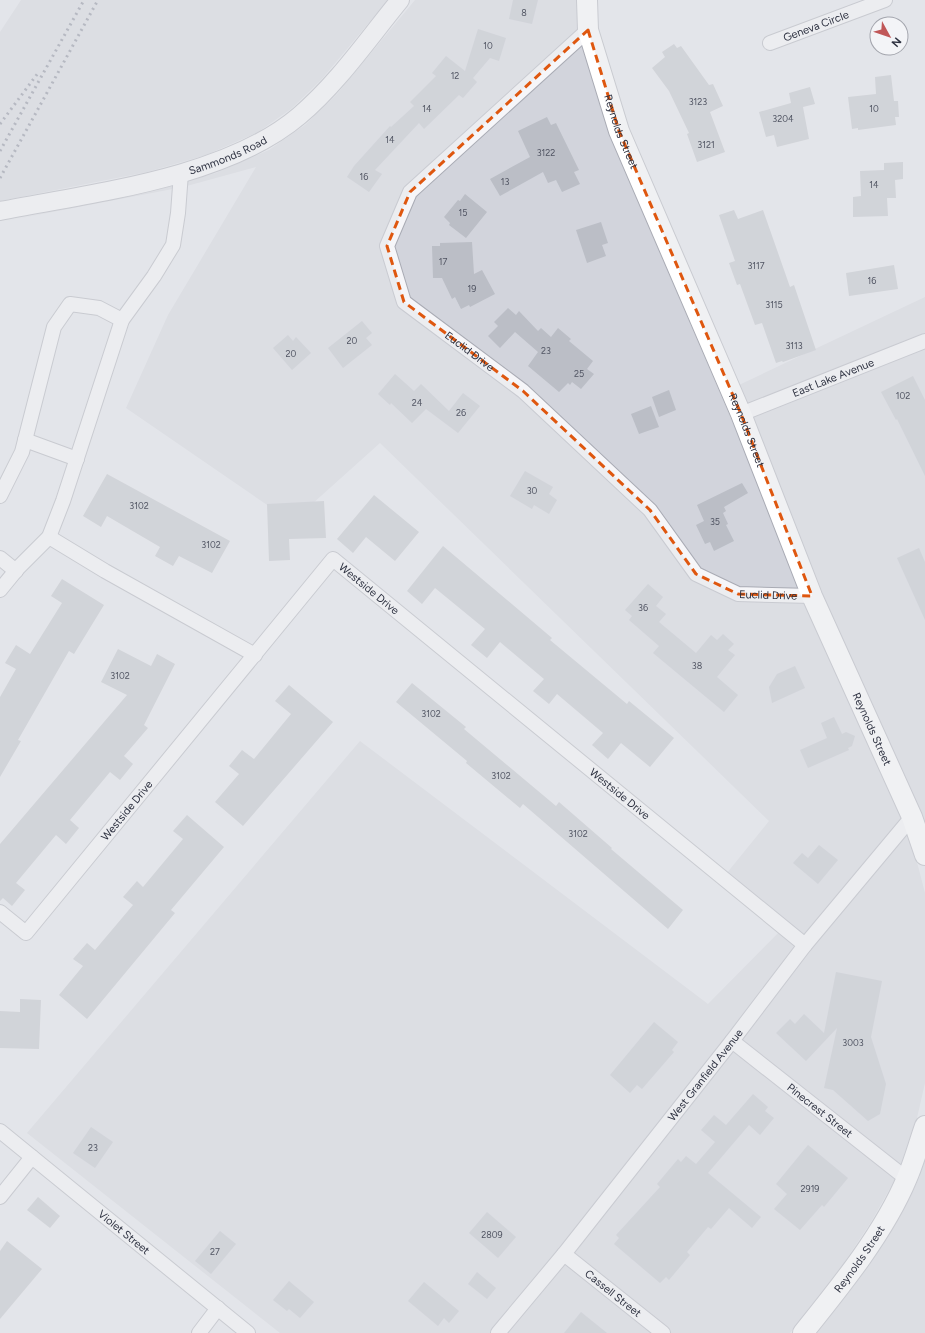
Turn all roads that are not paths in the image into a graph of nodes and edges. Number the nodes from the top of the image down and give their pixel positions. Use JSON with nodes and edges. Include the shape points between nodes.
{"nodes":[{"id":1,"x":400,"y":0,"type":"edge"},
{"id":2,"x":587,"y":0,"type":"edge"},
{"id":3,"x":885,"y":0,"type":"edge"},
{"id":4,"x":588,"y":30,"type":"junction"},
{"id":5,"x":770,"y":43,"type":"dead end"},
{"id":6,"x":181,"y":173,"type":"junction"},
{"id":7,"x":0,"y":211,"type":"edge"},
{"id":8,"x":122,"y":320,"type":"junction"},
{"id":9,"x":925,"y":341,"type":"edge"},
{"id":10,"x":741,"y":414,"type":"junction"},
{"id":11,"x":25,"y":440,"type":"junction"},
{"id":12,"x":77,"y":459,"type":"junction"},
{"id":13,"x":0,"y":496,"type":"edge"},
{"id":14,"x":49,"y":538,"type":"junction"},
{"id":15,"x":0,"y":558,"type":"edge"},
{"id":16,"x":16,"y":571,"type":"junction"},
{"id":17,"x":0,"y":590,"type":"edge"},
{"id":18,"x":812,"y":596,"type":"junction"},
{"id":19,"x":254,"y":654,"type":"junction"},
{"id":20,"x":912,"y":817,"type":"junction"},
{"id":21,"x":925,"y":856,"type":"edge"},
{"id":22,"x":0,"y":912,"type":"edge"},
{"id":23,"x":806,"y":945,"type":"junction"},
{"id":24,"x":732,"y":1041,"type":"junction"},
{"id":25,"x":925,"y":1126,"type":"edge"},
{"id":26,"x":0,"y":1131,"type":"edge"},
{"id":27,"x":925,"y":1155,"type":"edge"},
{"id":28,"x":32,"y":1157,"type":"junction"},
{"id":29,"x":907,"y":1179,"type":"junction"},
{"id":30,"x":0,"y":1197,"type":"edge"},
{"id":31,"x":564,"y":1254,"type":"junction"},
{"id":32,"x":218,"y":1308,"type":"junction"},
{"id":33,"x":199,"y":1333,"type":"edge"},
{"id":34,"x":248,"y":1333,"type":"edge"},
{"id":35,"x":498,"y":1333,"type":"edge"},
{"id":36,"x":663,"y":1333,"type":"edge"},
{"id":37,"x":803,"y":1333,"type":"edge"}],
"edges":[{"from":1,"to":6,"type":"street","name":"Sammonds Road","via":[[329,87],[298,117],[264,141],[211,164]]},
{"from":2,"to":4,"type":"main road","name":"Reynolds Street"},
{"from":3,"to":5,"type":"street","name":"Geneva Circle"},
{"from":4,"to":10,"type":"main road","name":"Reynolds Street","via":[[618,131]]},
{"from":4,"to":18,"type":"street","name":"Euclid Drive","via":[[410,192],[387,246],[404,302],[523,391],[650,510],[696,574],[738,594]]},
{"from":6,"to":7,"type":"street","name":"Sammonds Road","via":[[150,182]]},
{"from":6,"to":8,"type":"street","via":[[173,245]]},
{"from":8,"to":11,"type":"street","via":[[99,308],[70,304],[54,328]]},
{"from":8,"to":12,"type":"street"},
{"from":9,"to":10,"type":"street","name":"East Lake Avenue"},
{"from":10,"to":18,"type":"main road","name":"Reynolds Street"},
{"from":11,"to":12,"type":"street"},
{"from":11,"to":13,"type":"street","via":[[22,452]]},
{"from":12,"to":14,"type":"street"},
{"from":14,"to":16,"type":"street"},
{"from":14,"to":19,"type":"street"},
{"from":15,"to":16,"type":"street"},
{"from":16,"to":17,"type":"street"},
{"from":18,"to":20,"type":"main road","name":"Reynolds Street"},
{"from":19,"to":22,"type":"street","name":"Westside Drive","via":[[26,933]]},
{"from":19,"to":23,"type":"street","name":"Westside Drive","via":[[333,559]]},
{"from":20,"to":21,"type":"main road","name":"Reynolds Street"},
{"from":20,"to":23,"type":"street","name":"West Granfield Avenue"},
{"from":23,"to":24,"type":"street","name":"West Granfield Avenue"},
{"from":24,"to":29,"type":"street","name":"Pinecrest Street"},
{"from":24,"to":31,"type":"street","name":"West Granfield Avenue"},
{"from":25,"to":29,"type":"main road","name":"Reynolds Street"},
{"from":26,"to":28,"type":"street","name":"Violet Street"},
{"from":27,"to":29,"type":"street","name":"Reynolds Street"},
{"from":28,"to":30,"type":"street"},
{"from":28,"to":32,"type":"street","name":"Violet Street"},
{"from":29,"to":37,"type":"main road","name":"Reynolds Street","via":[[880,1228],[845,1282]]},
{"from":31,"to":35,"type":"street","name":"West Granfield Avenue"},
{"from":31,"to":36,"type":"street","name":"Cassell Street"},
{"from":32,"to":33,"type":"street"},
{"from":32,"to":34,"type":"street","name":"Violet Street"}]}
